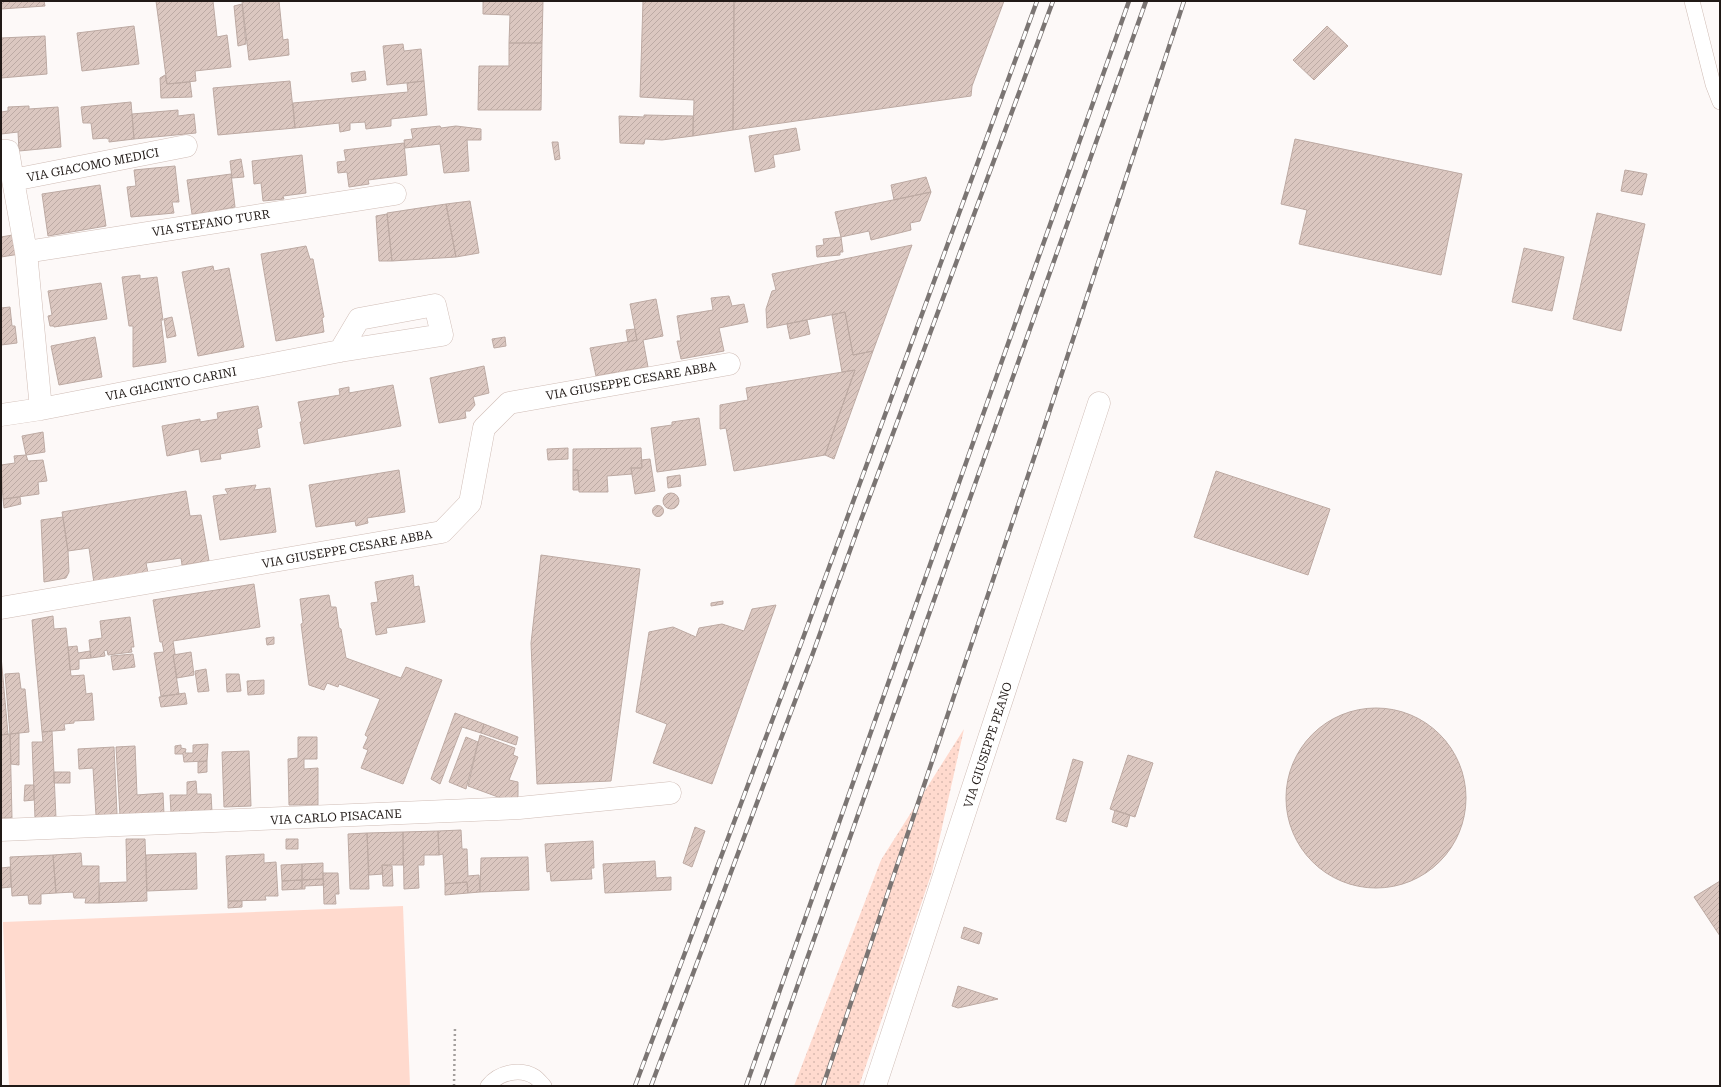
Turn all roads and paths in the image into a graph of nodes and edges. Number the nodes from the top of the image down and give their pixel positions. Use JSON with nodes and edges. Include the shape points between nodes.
{"nodes":[{"id":1,"x":1692,"y":1,"type":"edge"},
{"id":2,"x":1720,"y":102,"type":"edge"},
{"id":3,"x":186,"y":146,"type":"dead end"},
{"id":4,"x":1,"y":151,"type":"edge"},
{"id":5,"x":13,"y":180,"type":"junction"},
{"id":6,"x":395,"y":194,"type":"dead end"},
{"id":7,"x":26,"y":252,"type":"junction"},
{"id":8,"x":340,"y":351,"type":"dead end"},
{"id":9,"x":729,"y":364,"type":"dead end"},
{"id":10,"x":1099,"y":403,"type":"dead end"},
{"id":11,"x":41,"y":409,"type":"junction"},
{"id":12,"x":1,"y":414,"type":"edge"},
{"id":13,"x":1,"y":608,"type":"edge"},
{"id":14,"x":670,"y":793,"type":"dead end"},
{"id":15,"x":1,"y":830,"type":"edge"},
{"id":16,"x":454,"y":1027,"type":"dead end"},
{"id":17,"x":454,"y":1086,"type":"edge"},
{"id":18,"x":488,"y":1086,"type":"edge"},
{"id":19,"x":544,"y":1086,"type":"edge"},
{"id":20,"x":875,"y":1086,"type":"edge"}],
"edges":[{"from":1,"to":2,"type":"lane"},
{"from":3,"to":5,"type":"street","name":"VIA GIACOMO MEDICI"},
{"from":4,"to":5,"type":"street","name":"VIA GIACOMO MEDICI","via":[[8,151]]},
{"from":5,"to":7,"type":"street"},
{"from":6,"to":7,"type":"street","name":"VIA STEFANO TURR"},
{"from":7,"to":11,"type":"street"},
{"from":8,"to":11,"type":"street","name":"VIA GIACINTO CARINI"},
{"from":9,"to":13,"type":"street","name":"VIA GIUSEPPE CESARE ABBA","via":[[509,403],[484,428],[470,503],[442,532]]},
{"from":10,"to":20,"type":"street","name":"VIA GIUSEPPE PEANO"},
{"from":11,"to":12,"type":"street","name":"VIA GIACINTO CARINI"},
{"from":14,"to":15,"type":"street","name":"VIA CARLO PISACANE","via":[[519,808]]},
{"from":16,"to":17,"type":"path"},
{"from":18,"to":19,"type":"lane","via":[[499,1076],[517,1072],[535,1077]]}]}
